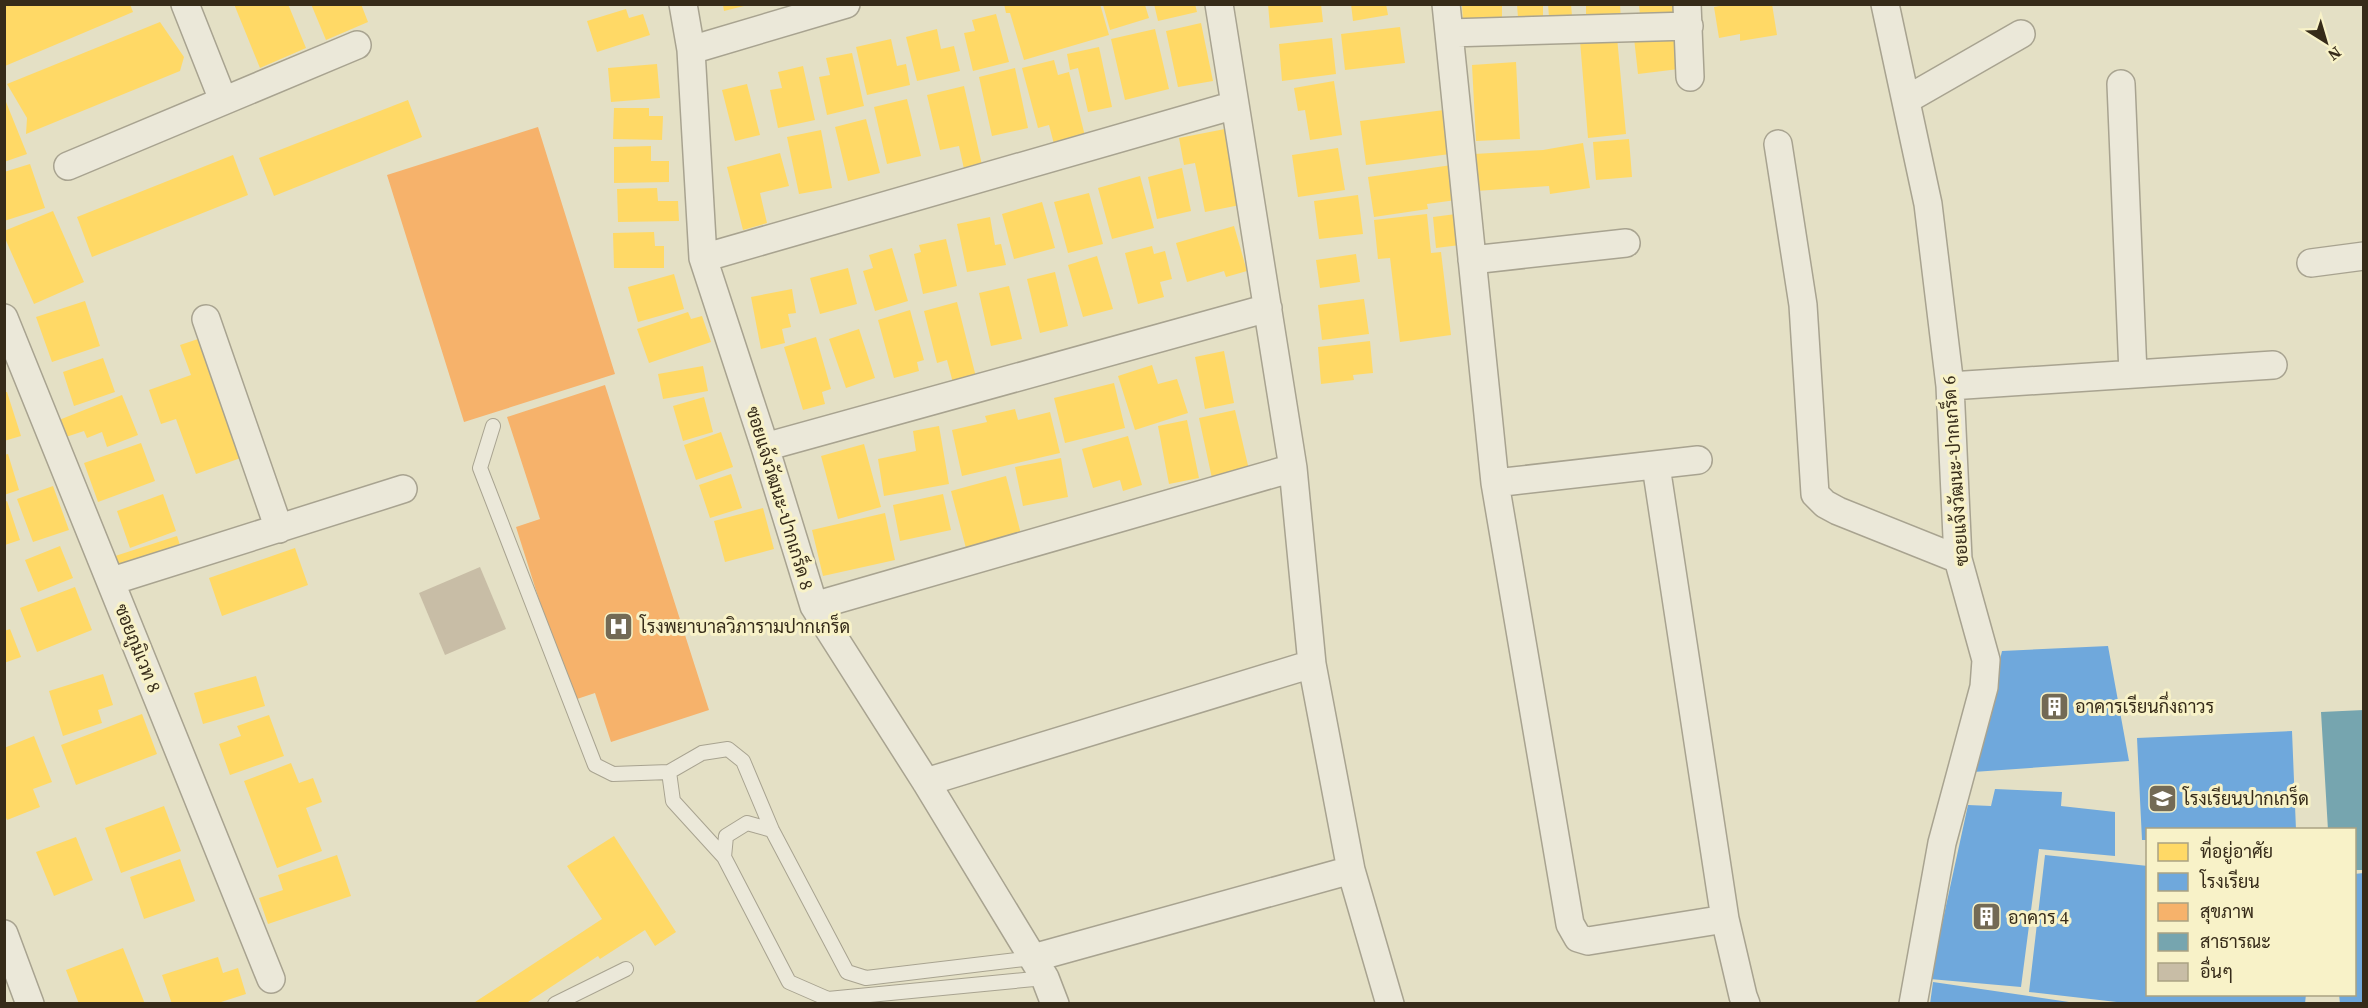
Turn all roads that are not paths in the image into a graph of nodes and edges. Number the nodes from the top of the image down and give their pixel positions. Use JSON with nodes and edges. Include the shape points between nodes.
{"nodes":[{"id":1,"x":185,"y":4,"type":"edge"},
{"id":2,"x":683,"y":4,"type":"edge"},
{"id":3,"x":846,"y":4,"type":"edge"},
{"id":4,"x":1219,"y":4,"type":"edge"},
{"id":5,"x":1446,"y":4,"type":"edge"},
{"id":6,"x":1885,"y":4,"type":"edge"},
{"id":7,"x":1688,"y":15,"type":"edge"},
{"id":8,"x":1449,"y":33,"type":"junction"},
{"id":9,"x":2021,"y":34,"type":"dead end"},
{"id":10,"x":357,"y":45,"type":"dead end"},
{"id":11,"x":692,"y":50,"type":"junction"},
{"id":12,"x":1690,"y":77,"type":"dead end"},
{"id":13,"x":2121,"y":84,"type":"dead end"},
{"id":14,"x":223,"y":100,"type":"junction"},
{"id":15,"x":1906,"y":100,"type":"junction"},
{"id":16,"x":1235,"y":105,"type":"junction"},
{"id":17,"x":1778,"y":144,"type":"dead end"},
{"id":18,"x":68,"y":166,"type":"dead end"},
{"id":19,"x":1626,"y":243,"type":"dead end"},
{"id":20,"x":2364,"y":256,"type":"edge"},
{"id":21,"x":703,"y":258,"type":"junction"},
{"id":22,"x":1472,"y":260,"type":"junction"},
{"id":23,"x":2311,"y":263,"type":"dead end"},
{"id":24,"x":1268,"y":308,"type":"junction"},
{"id":25,"x":4,"y":318,"type":"edge"},
{"id":26,"x":206,"y":319,"type":"dead end"},
{"id":27,"x":2273,"y":365,"type":"dead end"},
{"id":28,"x":2133,"y":374,"type":"junction"},
{"id":29,"x":1950,"y":386,"type":"junction"},
{"id":30,"x":493,"y":426,"type":"dead end"},
{"id":31,"x":765,"y":447,"type":"junction"},
{"id":32,"x":1698,"y":460,"type":"dead end"},
{"id":33,"x":1656,"y":466,"type":"junction"},
{"id":34,"x":1293,"y":468,"type":"junction"},
{"id":35,"x":1495,"y":483,"type":"junction"},
{"id":36,"x":403,"y":489,"type":"dead end"},
{"id":37,"x":279,"y":529,"type":"junction"},
{"id":38,"x":1958,"y":559,"type":"junction"},
{"id":39,"x":112,"y":581,"type":"junction"},
{"id":40,"x":814,"y":606,"type":"junction"},
{"id":41,"x":1312,"y":664,"type":"junction"},
{"id":42,"x":669,"y":772,"type":"junction"},
{"id":43,"x":926,"y":782,"type":"junction"},
{"id":44,"x":772,"y":830,"type":"junction"},
{"id":45,"x":724,"y":857,"type":"junction"},
{"id":46,"x":1351,"y":870,"type":"junction"},
{"id":47,"x":1725,"y":919,"type":"junction"},
{"id":48,"x":4,"y":934,"type":"edge"},
{"id":49,"x":1039,"y":968,"type":"junction"},
{"id":50,"x":626,"y":969,"type":"dead end"},
{"id":51,"x":271,"y":979,"type":"dead end"},
{"id":52,"x":30,"y":1004,"type":"edge"},
{"id":53,"x":555,"y":1004,"type":"edge"},
{"id":54,"x":1055,"y":1004,"type":"edge"},
{"id":55,"x":1390,"y":1004,"type":"edge"},
{"id":56,"x":1746,"y":1004,"type":"edge"},
{"id":57,"x":1913,"y":1004,"type":"edge"}],
"edges":[{"from":1,"to":14,"type":"street"},
{"from":2,"to":11,"type":"street","name":"ซอยแจ้งวัฒนะ-ปากเกร็ด 8"},
{"from":3,"to":11,"type":"street"},
{"from":4,"to":16,"type":"street"},
{"from":5,"to":8,"type":"street"},
{"from":6,"to":15,"type":"street","name":"ซอยแจ้งวัฒนะ-ปากเกร็ด 6"},
{"from":7,"to":8,"type":"street"},
{"from":7,"to":12,"type":"street"},
{"from":8,"to":22,"type":"street"},
{"from":9,"to":15,"type":"street"},
{"from":10,"to":14,"type":"street"},
{"from":11,"to":21,"type":"street","name":"ซอยแจ้งวัฒนะ-ปากเกร็ด 8"},
{"from":13,"to":28,"type":"street"},
{"from":14,"to":18,"type":"street"},
{"from":15,"to":29,"type":"street","name":"ซอยแจ้งวัฒนะ-ปากเกร็ด 6","via":[[1928,204]]},
{"from":16,"to":21,"type":"street"},
{"from":16,"to":24,"type":"street"},
{"from":17,"to":38,"type":"street","via":[[1803,305],[1815,494],[1838,511]]},
{"from":19,"to":22,"type":"street"},
{"from":20,"to":23,"type":"street"},
{"from":21,"to":31,"type":"street","name":"ซอยแจ้งวัฒนะ-ปากเกร็ด 8"},
{"from":22,"to":35,"type":"street"},
{"from":24,"to":31,"type":"street"},
{"from":24,"to":34,"type":"street"},
{"from":25,"to":39,"type":"street","name":"ซอยภูมิเวท 8"},
{"from":26,"to":37,"type":"street"},
{"from":27,"to":28,"type":"street"},
{"from":28,"to":29,"type":"street"},
{"from":29,"to":38,"type":"street","name":"ซอยแจ้งวัฒนะ-ปากเกร็ด 6"},
{"from":30,"to":42,"type":"lane","via":[[480,468],[595,765],[613,774]]},
{"from":31,"to":40,"type":"street","name":"ซอยแจ้งวัฒนะ-ปากเกร็ด 8"},
{"from":32,"to":33,"type":"street"},
{"from":33,"to":35,"type":"street"},
{"from":33,"to":47,"type":"street"},
{"from":34,"to":40,"type":"street"},
{"from":34,"to":41,"type":"street"},
{"from":35,"to":47,"type":"street","via":[[1570,924],[1578,938],[1588,941]]},
{"from":36,"to":37,"type":"street"},
{"from":37,"to":39,"type":"street"},
{"from":38,"to":57,"type":"street","name":"ซอยแจ้งวัฒนะ-ปากเกร็ด 6","via":[[1986,660],[1984,687],[1942,843]]},
{"from":39,"to":51,"type":"street","name":"ซอยภูมิเวท 8"},
{"from":40,"to":43,"type":"street","name":"ซอยแจ้งวัฒนะ-ปากเกร็ด 8"},
{"from":41,"to":43,"type":"street"},
{"from":41,"to":46,"type":"street"},
{"from":42,"to":44,"type":"lane","via":[[702,753],[728,749],[743,761]]},
{"from":42,"to":45,"type":"lane","via":[[673,801]]},
{"from":43,"to":49,"type":"street","name":"ซอยแจ้งวัฒนะ-ปากเกร็ด 8"},
{"from":44,"to":45,"type":"lane","via":[[747,823],[726,836]]},
{"from":44,"to":49,"type":"lane","via":[[847,972],[866,978]]},
{"from":45,"to":49,"type":"lane","via":[[789,982],[828,999]]},
{"from":46,"to":49,"type":"street"},
{"from":46,"to":55,"type":"street"},
{"from":47,"to":56,"type":"street"},
{"from":48,"to":52,"type":"street"},
{"from":49,"to":54,"type":"street","name":"ซอยแจ้งวัฒนะ-ปากเกร็ด 8"},
{"from":50,"to":53,"type":"lane"}]}
